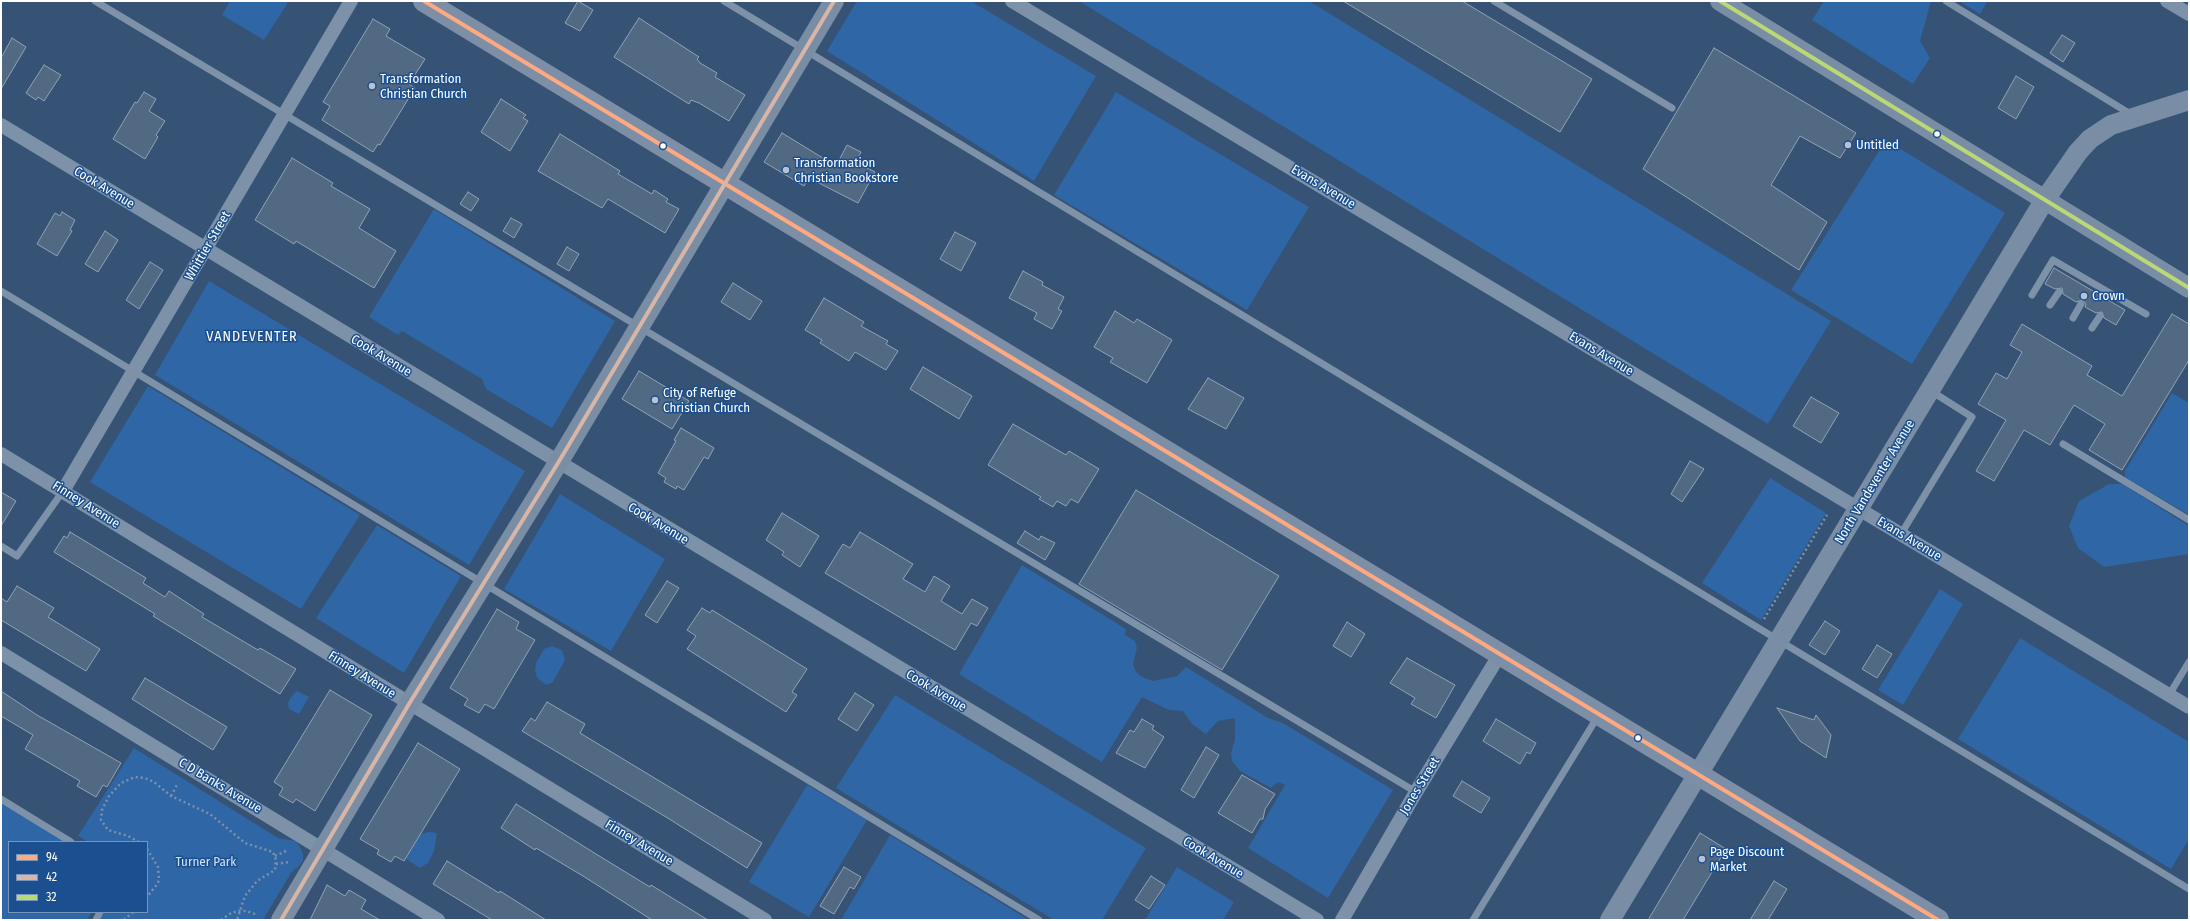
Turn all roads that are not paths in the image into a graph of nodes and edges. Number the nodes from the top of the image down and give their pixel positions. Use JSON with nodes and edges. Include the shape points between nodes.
{"nodes":[{"id":1,"x":94,"y":1,"type":"edge"},
{"id":2,"x":351,"y":1,"type":"edge"},
{"id":3,"x":424,"y":1,"type":"edge"},
{"id":4,"x":724,"y":1,"type":"edge"},
{"id":5,"x":834,"y":1,"type":"edge"},
{"id":6,"x":1012,"y":1,"type":"edge"},
{"id":7,"x":1494,"y":1,"type":"edge"},
{"id":8,"x":1720,"y":1,"type":"edge"},
{"id":9,"x":1946,"y":1,"type":"edge"},
{"id":10,"x":2167,"y":1,"type":"edge"},
{"id":11,"x":2189,"y":14,"type":"edge"},
{"id":12,"x":804,"y":50,"type":"junction"},
{"id":13,"x":2189,"y":100,"type":"edge"},
{"id":14,"x":1672,"y":108,"type":"dead end"},
{"id":15,"x":283,"y":114,"type":"junction"},
{"id":16,"x":2136,"y":118,"type":"junction"},
{"id":17,"x":1,"y":125,"type":"edge"},
{"id":18,"x":724,"y":182,"type":"junction"},
{"id":19,"x":2044,"y":201,"type":"junction"},
{"id":20,"x":206,"y":250,"type":"junction"},
{"id":21,"x":2189,"y":288,"type":"edge"},
{"id":22,"x":1,"y":291,"type":"edge"},
{"id":23,"x":2059,"y":292,"type":"dead end"},
{"id":24,"x":2032,"y":295,"type":"dead end"},
{"id":25,"x":2081,"y":304,"type":"dead end"},
{"id":26,"x":2050,"y":305,"type":"dead end"},
{"id":27,"x":2146,"y":314,"type":"dead end"},
{"id":28,"x":2100,"y":316,"type":"dead end"},
{"id":29,"x":2073,"y":318,"type":"dead end"},
{"id":30,"x":638,"y":326,"type":"junction"},
{"id":31,"x":2092,"y":328,"type":"dead end"},
{"id":32,"x":134,"y":371,"type":"junction"},
{"id":33,"x":1930,"y":390,"type":"junction"},
{"id":34,"x":2063,"y":444,"type":"dead end"},
{"id":35,"x":1,"y":454,"type":"edge"},
{"id":36,"x":558,"y":463,"type":"junction"},
{"id":37,"x":63,"y":491,"type":"junction"},
{"id":38,"x":1859,"y":509,"type":"junction"},
{"id":39,"x":2189,"y":520,"type":"edge"},
{"id":40,"x":1901,"y":534,"type":"junction"},
{"id":41,"x":1,"y":546,"type":"edge"},
{"id":42,"x":484,"y":582,"type":"junction"},
{"id":43,"x":1780,"y":641,"type":"junction"},
{"id":44,"x":1,"y":653,"type":"edge"},
{"id":45,"x":1500,"y":654,"type":"junction"},
{"id":46,"x":2189,"y":662,"type":"edge"},
{"id":47,"x":2170,"y":695,"type":"junction"},
{"id":48,"x":409,"y":704,"type":"junction"},
{"id":49,"x":2189,"y":707,"type":"edge"},
{"id":50,"x":1599,"y":714,"type":"junction"},
{"id":51,"x":1698,"y":775,"type":"junction"},
{"id":52,"x":1416,"y":792,"type":"junction"},
{"id":53,"x":1,"y":799,"type":"edge"},
{"id":54,"x":69,"y":841,"type":"edge"},
{"id":55,"x":323,"y":849,"type":"junction"},
{"id":56,"x":2189,"y":889,"type":"edge"},
{"id":57,"x":1613,"y":919,"type":"edge"},
{"id":58,"x":281,"y":920,"type":"edge"},
{"id":59,"x":438,"y":920,"type":"edge"},
{"id":60,"x":765,"y":920,"type":"edge"},
{"id":61,"x":1039,"y":920,"type":"edge"},
{"id":62,"x":1317,"y":920,"type":"edge"},
{"id":63,"x":1342,"y":920,"type":"edge"},
{"id":64,"x":1473,"y":920,"type":"edge"},
{"id":65,"x":1938,"y":920,"type":"edge"}],
"edges":[{"from":1,"to":15,"type":"lane"},
{"from":2,"to":15,"type":"street","name":"Whittier Street"},
{"from":3,"to":18,"type":"main road"},
{"from":4,"to":12,"type":"lane"},
{"from":5,"to":12,"type":"main road"},
{"from":6,"to":38,"type":"street","name":"Evans Avenue"},
{"from":7,"to":14,"type":"lane"},
{"from":8,"to":19,"type":"main road"},
{"from":9,"to":16,"type":"lane"},
{"from":10,"to":11,"type":"street"},
{"from":12,"to":18,"type":"main road"},
{"from":12,"to":43,"type":"lane"},
{"from":13,"to":16,"type":"main road","name":"North Vandeventer Avenue"},
{"from":15,"to":20,"type":"street","name":"Whittier Street"},
{"from":15,"to":30,"type":"lane"},
{"from":16,"to":19,"type":"main road","name":"North Vandeventer Avenue","via":[[2111,125],[2090,139]]},
{"from":17,"to":20,"type":"street","name":"Cook Avenue"},
{"from":18,"to":30,"type":"main road"},
{"from":18,"to":45,"type":"main road"},
{"from":19,"to":21,"type":"main road"},
{"from":19,"to":33,"type":"main road","name":"North Vandeventer Avenue"},
{"from":20,"to":32,"type":"street","name":"Whittier Street"},
{"from":20,"to":36,"type":"street","name":"Cook Avenue"},
{"from":22,"to":32,"type":"lane"},
{"from":23,"to":26,"type":"lane"},
{"from":24,"to":27,"type":"lane","via":[[2053,260],[2069,273],[2112,298]]},
{"from":25,"to":29,"type":"lane"},
{"from":28,"to":31,"type":"lane"},
{"from":30,"to":36,"type":"main road"},
{"from":30,"to":52,"type":"lane"},
{"from":32,"to":37,"type":"street","name":"Whittier Street"},
{"from":32,"to":42,"type":"lane"},
{"from":33,"to":38,"type":"main road","name":"North Vandeventer Avenue"},
{"from":33,"to":40,"type":"lane","via":[[1972,416]]},
{"from":34,"to":39,"type":"lane"},
{"from":35,"to":37,"type":"street","name":"Finney Avenue"},
{"from":36,"to":42,"type":"main road"},
{"from":36,"to":62,"type":"street","name":"Cook Avenue"},
{"from":37,"to":41,"type":"lane","via":[[17,556]]},
{"from":37,"to":48,"type":"street","name":"Finney Avenue"},
{"from":38,"to":40,"type":"street","name":"Evans Avenue"},
{"from":38,"to":43,"type":"main road","name":"North Vandeventer Avenue"},
{"from":40,"to":47,"type":"street","name":"Evans Avenue"},
{"from":42,"to":48,"type":"main road"},
{"from":42,"to":61,"type":"lane"},
{"from":43,"to":51,"type":"main road","name":"North Vandeventer Avenue"},
{"from":43,"to":56,"type":"lane"},
{"from":44,"to":55,"type":"street","name":"C D Banks Avenue"},
{"from":45,"to":50,"type":"main road"},
{"from":45,"to":52,"type":"street","name":"Jones Street"},
{"from":46,"to":47,"type":"lane"},
{"from":47,"to":49,"type":"street","name":"Evans Avenue"},
{"from":48,"to":55,"type":"main road"},
{"from":48,"to":60,"type":"street","name":"Finney Avenue"},
{"from":50,"to":51,"type":"main road"},
{"from":50,"to":64,"type":"lane"},
{"from":51,"to":57,"type":"main road","name":"North Vandeventer Avenue"},
{"from":51,"to":65,"type":"main road"},
{"from":52,"to":63,"type":"street","name":"Jones Street"},
{"from":53,"to":54,"type":"lane"},
{"from":55,"to":58,"type":"main road"},
{"from":55,"to":59,"type":"street","name":"C D Banks Avenue"}]}
